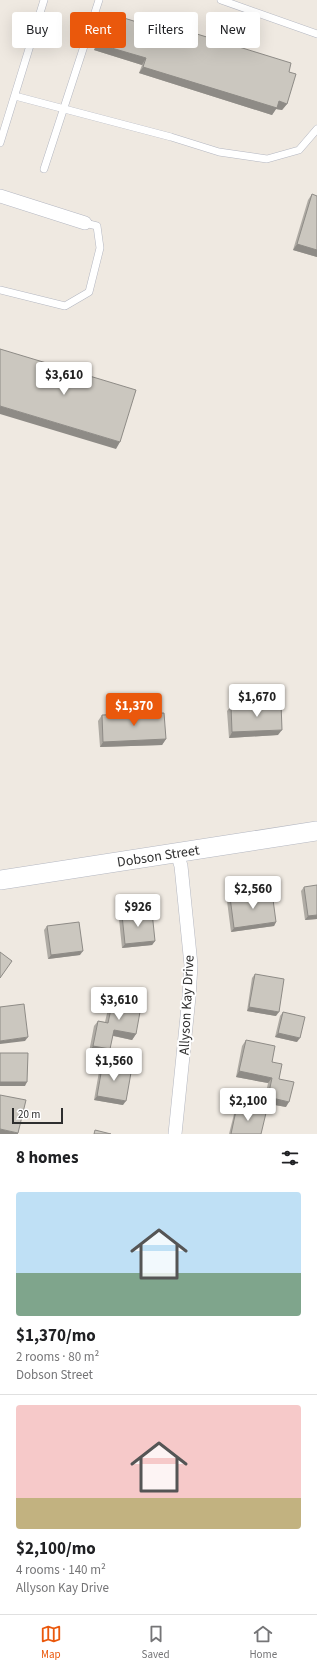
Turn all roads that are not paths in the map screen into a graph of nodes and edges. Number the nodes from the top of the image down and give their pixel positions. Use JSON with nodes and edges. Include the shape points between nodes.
{"nodes":[{"id":1,"x":44,"y":0,"type":"edge"},
{"id":2,"x":99,"y":0,"type":"edge"},
{"id":3,"x":221,"y":0,"type":"edge"},
{"id":4,"x":317,"y":34,"type":"edge"},
{"id":5,"x":15,"y":96,"type":"junction"},
{"id":6,"x":63,"y":110,"type":"junction"},
{"id":7,"x":317,"y":129,"type":"edge"},
{"id":8,"x":0,"y":143,"type":"edge"},
{"id":9,"x":44,"y":169,"type":"dead end"},
{"id":10,"x":0,"y":196,"type":"edge"},
{"id":11,"x":85,"y":223,"type":"joint"},
{"id":12,"x":0,"y":290,"type":"edge"},
{"id":13,"x":317,"y":830,"type":"edge"},
{"id":14,"x":177,"y":853,"type":"junction"},
{"id":15,"x":0,"y":880,"type":"edge"},
{"id":16,"x":176,"y":1134,"type":"edge"}],
"edges":[{"from":1,"to":5,"type":"lane"},
{"from":2,"to":6,"type":"lane"},
{"from":3,"to":4,"type":"lane"},
{"from":5,"to":6,"type":"lane"},
{"from":5,"to":8,"type":"lane"},
{"from":6,"to":7,"type":"lane","via":[[171,137],[219,152],[267,159],[299,150]]},
{"from":6,"to":9,"type":"lane"},
{"from":10,"to":11,"type":"street"},
{"from":11,"to":12,"type":"lane","via":[[97,226],[100,248],[89,292],[65,306]]},
{"from":13,"to":14,"type":"street","name":"Dobson Street"},
{"from":14,"to":15,"type":"street","name":"Dobson Street"},
{"from":14,"to":16,"type":"street","name":"Allyson Kay Drive","via":[[181,866],[190,965]]}]}
